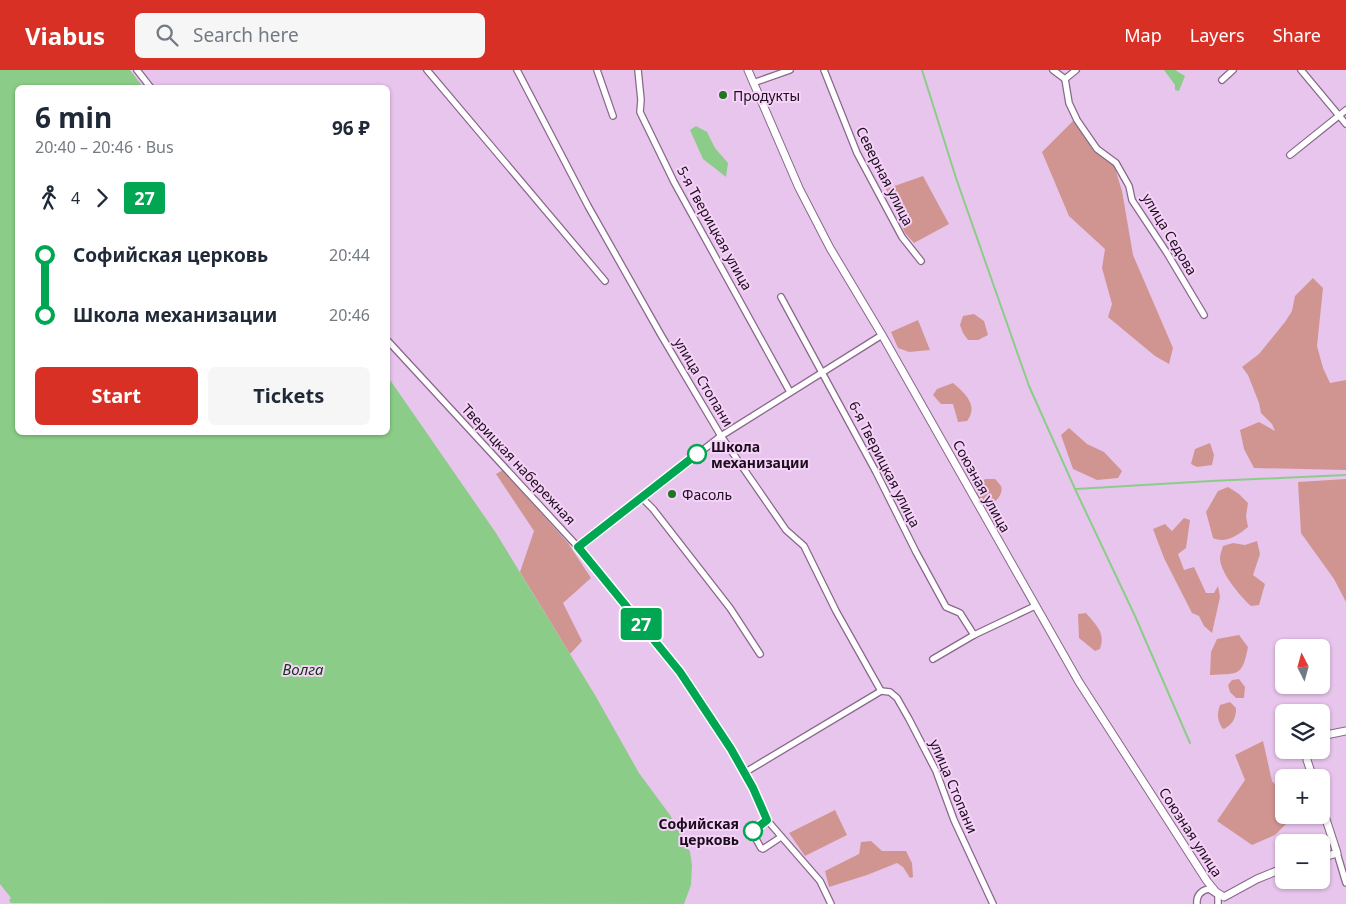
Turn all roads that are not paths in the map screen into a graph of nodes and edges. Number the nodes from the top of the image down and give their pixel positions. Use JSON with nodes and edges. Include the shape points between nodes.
{"nodes":[{"id":1,"x":137,"y":70,"type":"edge"},
{"id":2,"x":427,"y":70,"type":"edge"},
{"id":3,"x":517,"y":70,"type":"edge"},
{"id":4,"x":597,"y":70,"type":"edge"},
{"id":5,"x":638,"y":70,"type":"edge"},
{"id":6,"x":748,"y":70,"type":"edge"},
{"id":7,"x":790,"y":70,"type":"edge"},
{"id":8,"x":824,"y":70,"type":"edge"},
{"id":9,"x":1053,"y":70,"type":"edge"},
{"id":10,"x":1076,"y":70,"type":"edge"},
{"id":11,"x":1233,"y":70,"type":"edge"},
{"id":12,"x":1300,"y":70,"type":"edge"},
{"id":13,"x":1065,"y":80,"type":"junction"},
{"id":14,"x":1222,"y":80,"type":"dead end"},
{"id":15,"x":753,"y":84,"type":"junction"},
{"id":16,"x":149,"y":85,"type":"edge"},
{"id":17,"x":1346,"y":110,"type":"edge"},
{"id":18,"x":613,"y":116,"type":"dead end"},
{"id":19,"x":1339,"y":116,"type":"junction"},
{"id":20,"x":1346,"y":124,"type":"edge"},
{"id":21,"x":1290,"y":155,"type":"dead end"},
{"id":22,"x":921,"y":261,"type":"dead end"},
{"id":23,"x":605,"y":281,"type":"dead end"},
{"id":24,"x":781,"y":298,"type":"dead end"},
{"id":25,"x":1204,"y":315,"type":"dead end"},
{"id":26,"x":882,"y":335,"type":"junction"},
{"id":27,"x":390,"y":342,"type":"edge"},
{"id":28,"x":822,"y":372,"type":"junction"},
{"id":29,"x":790,"y":392,"type":"junction"},
{"id":30,"x":721,"y":436,"type":"junction"},
{"id":31,"x":641,"y":497,"type":"junction"},
{"id":32,"x":578,"y":547,"type":"junction"},
{"id":33,"x":1035,"y":606,"type":"junction"},
{"id":34,"x":974,"y":635,"type":"junction"},
{"id":35,"x":760,"y":654,"type":"dead end"},
{"id":36,"x":933,"y":659,"type":"dead end"},
{"id":37,"x":881,"y":691,"type":"junction"},
{"id":38,"x":1346,"y":731,"type":"edge"},
{"id":39,"x":1330,"y":734,"type":"edge"},
{"id":40,"x":744,"y":773,"type":"junction"},
{"id":41,"x":767,"y":820,"type":"junction"},
{"id":42,"x":1328,"y":824,"type":"edge"},
{"id":43,"x":781,"y":837,"type":"junction"},
{"id":44,"x":1337,"y":853,"type":"junction"},
{"id":45,"x":1330,"y":855,"type":"edge"},
{"id":46,"x":1275,"y":872,"type":"edge"},
{"id":47,"x":1346,"y":883,"type":"edge"},
{"id":48,"x":1216,"y":892,"type":"junction"},
{"id":49,"x":1220,"y":901,"type":"edge"},
{"id":50,"x":831,"y":904,"type":"edge"},
{"id":51,"x":993,"y":904,"type":"edge"},
{"id":52,"x":1198,"y":904,"type":"edge"}],
"edges":[{"from":1,"to":16,"type":"street"},
{"from":2,"to":23,"type":"street"},
{"from":3,"to":30,"type":"street","name":"улица Стопани","via":[[588,206]]},
{"from":4,"to":18,"type":"street"},
{"from":5,"to":29,"type":"street","name":"5-я Тверицкая улица","via":[[640,112],[674,182]]},
{"from":6,"to":15,"type":"street","name":"Союзная улица"},
{"from":7,"to":15,"type":"street"},
{"from":8,"to":22,"type":"street","name":"Северная улица","via":[[857,153],[902,237]]},
{"from":9,"to":13,"type":"street"},
{"from":10,"to":13,"type":"street"},
{"from":11,"to":14,"type":"street"},
{"from":12,"to":19,"type":"street"},
{"from":13,"to":25,"type":"street","name":"улица Седова","via":[[1069,103],[1077,120],[1097,149],[1116,163],[1129,186],[1132,200]]},
{"from":15,"to":26,"type":"street","name":"Союзная улица","via":[[799,188]]},
{"from":17,"to":19,"type":"street"},
{"from":19,"to":20,"type":"street"},
{"from":19,"to":21,"type":"street"},
{"from":24,"to":28,"type":"street","name":"6-я Тверицкая улица"},
{"from":26,"to":28,"type":"street"},
{"from":26,"to":33,"type":"street","name":"Союзная улица"},
{"from":27,"to":32,"type":"street","name":"Тверицкая набережная"},
{"from":28,"to":29,"type":"street"},
{"from":28,"to":34,"type":"street","name":"6-я Тверицкая улица","via":[[946,607],[960,613]]},
{"from":29,"to":30,"type":"street"},
{"from":30,"to":31,"type":"street"},
{"from":30,"to":37,"type":"street","name":"улица Стопани","via":[[786,530],[804,546]]},
{"from":31,"to":32,"type":"street"},
{"from":31,"to":35,"type":"street","via":[[730,608]]},
{"from":32,"to":40,"type":"street","name":"Тверицкая набережная","via":[[680,672]]},
{"from":33,"to":34,"type":"street"},
{"from":33,"to":48,"type":"street","name":"Союзная улица","via":[[1079,682]]},
{"from":34,"to":36,"type":"street"},
{"from":37,"to":40,"type":"street"},
{"from":37,"to":51,"type":"street","name":"улица Стопани","via":[[890,692],[898,698],[936,771],[954,820]]},
{"from":38,"to":39,"type":"street"},
{"from":40,"to":41,"type":"street","name":"Тверицкая набережная"},
{"from":41,"to":43,"type":"street","name":"Тверицкая набережная"},
{"from":41,"to":43,"type":"street","via":[[752,832],[760,848],[764,849]]},
{"from":42,"to":44,"type":"street"},
{"from":43,"to":50,"type":"street","name":"Тверицкая набережная","via":[[820,881]]},
{"from":44,"to":45,"type":"street"},
{"from":44,"to":47,"type":"street"},
{"from":46,"to":49,"type":"street"},
{"from":48,"to":49,"type":"street","name":"Союзная улица"},
{"from":48,"to":52,"type":"street","via":[[1202,891],[1197,897]]}]}
